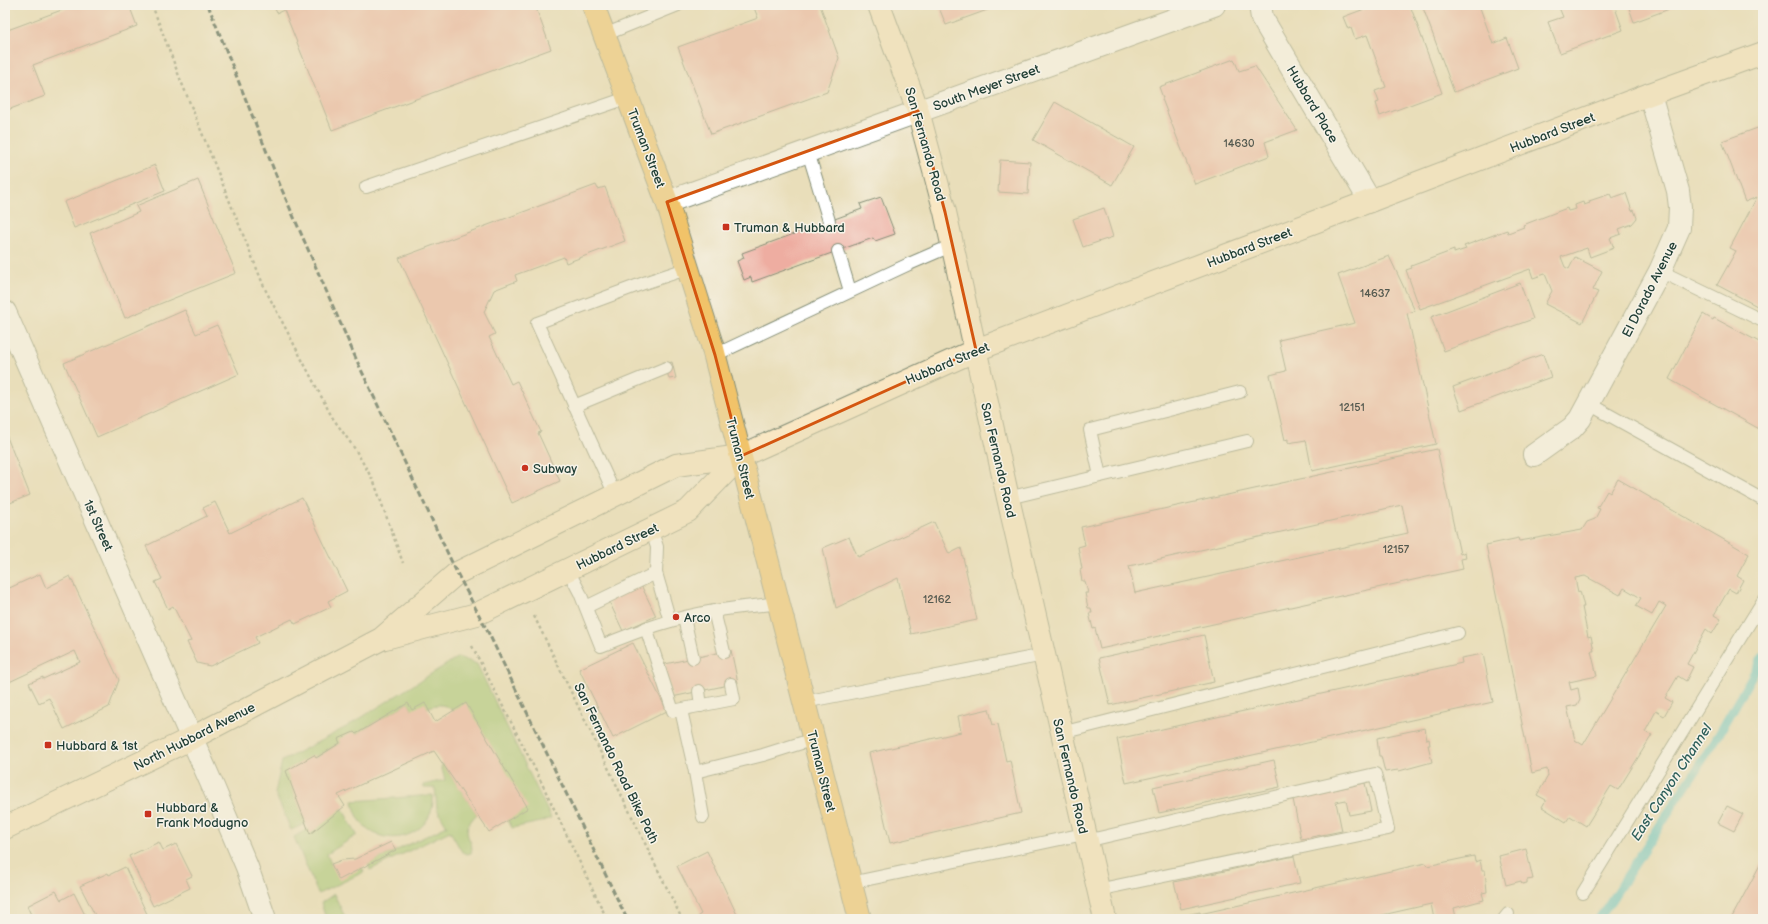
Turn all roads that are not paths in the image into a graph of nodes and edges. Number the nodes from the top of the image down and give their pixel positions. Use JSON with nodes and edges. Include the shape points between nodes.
{"nodes":[{"id":1,"x":593,"y":5,"type":"edge"},
{"id":2,"x":678,"y":5,"type":"edge"},
{"id":3,"x":879,"y":5,"type":"edge"},
{"id":4,"x":1214,"y":5,"type":"edge"},
{"id":5,"x":1260,"y":5,"type":"edge"},
{"id":6,"x":604,"y":35,"type":"junction"},
{"id":7,"x":1763,"y":53,"type":"edge"},
{"id":8,"x":1650,"y":94,"type":"junction"},
{"id":9,"x":627,"y":98,"type":"junction"},
{"id":10,"x":918,"y":112,"type":"junction"},
{"id":11,"x":808,"y":152,"type":"junction"},
{"id":12,"x":366,"y":187,"type":"dead end"},
{"id":13,"x":1370,"y":201,"type":"junction"},
{"id":14,"x":668,"y":202,"type":"junction"},
{"id":15,"x":829,"y":221,"type":"dead end"},
{"id":16,"x":953,"y":245,"type":"junction"},
{"id":17,"x":838,"y":251,"type":"dead end"},
{"id":18,"x":689,"y":268,"type":"junction"},
{"id":19,"x":1660,"y":271,"type":"junction"},
{"id":20,"x":850,"y":292,"type":"junction"},
{"id":21,"x":5,"y":312,"type":"edge"},
{"id":22,"x":1763,"y":321,"type":"edge"},
{"id":23,"x":976,"y":350,"type":"junction"},
{"id":24,"x":715,"y":355,"type":"junction"},
{"id":25,"x":666,"y":368,"type":"dead end"},
{"id":26,"x":1240,"y":392,"type":"dead end"},
{"id":27,"x":1589,"y":404,"type":"junction"},
{"id":28,"x":574,"y":406,"type":"junction"},
{"id":29,"x":1247,"y":441,"type":"dead end"},
{"id":30,"x":1534,"y":455,"type":"dead end"},
{"id":31,"x":741,"y":456,"type":"junction"},
{"id":32,"x":1100,"y":476,"type":"junction"},
{"id":33,"x":615,"y":495,"type":"junction"},
{"id":34,"x":1008,"y":498,"type":"junction"},
{"id":35,"x":1763,"y":500,"type":"edge"},
{"id":36,"x":651,"y":529,"type":"junction"},
{"id":37,"x":568,"y":570,"type":"junction"},
{"id":38,"x":457,"y":573,"type":"joint"},
{"id":39,"x":656,"y":573,"type":"junction"},
{"id":40,"x":1763,"y":601,"type":"edge"},
{"id":41,"x":779,"y":603,"type":"junction"},
{"id":42,"x":586,"y":607,"type":"junction"},
{"id":43,"x":714,"y":611,"type":"junction"},
{"id":44,"x":477,"y":614,"type":"joint"},
{"id":45,"x":684,"y":618,"type":"junction"},
{"id":46,"x":670,"y":621,"type":"junction"},
{"id":47,"x":646,"y":628,"type":"junction"},
{"id":48,"x":1458,"y":633,"type":"dead end"},
{"id":49,"x":381,"y":639,"type":"junction"},
{"id":50,"x":724,"y":652,"type":"dead end"},
{"id":51,"x":1044,"y":656,"type":"junction"},
{"id":52,"x":693,"y":658,"type":"dead end"},
{"id":53,"x":731,"y":684,"type":"dead end"},
{"id":54,"x":699,"y":691,"type":"dead end"},
{"id":55,"x":804,"y":702,"type":"junction"},
{"id":56,"x":701,"y":706,"type":"junction"},
{"id":57,"x":682,"y":710,"type":"junction"},
{"id":58,"x":1061,"y":732,"type":"junction"},
{"id":59,"x":192,"y":738,"type":"junction"},
{"id":60,"x":814,"y":739,"type":"junction"},
{"id":61,"x":695,"y":772,"type":"junction"},
{"id":62,"x":703,"y":817,"type":"dead end"},
{"id":63,"x":5,"y":828,"type":"edge"},
{"id":64,"x":1085,"y":837,"type":"junction"},
{"id":65,"x":850,"y":883,"type":"junction"},
{"id":66,"x":1097,"y":890,"type":"junction"},
{"id":67,"x":1583,"y":893,"type":"dead end"},
{"id":68,"x":265,"y":919,"type":"edge"},
{"id":69,"x":860,"y":919,"type":"edge"},
{"id":70,"x":1105,"y":919,"type":"edge"}],
"edges":[{"from":1,"to":6,"type":"main road","name":"Truman Street"},
{"from":2,"to":6,"type":"lane"},
{"from":3,"to":10,"type":"main road","name":"San Fernando Road"},
{"from":4,"to":10,"type":"street","name":"South Meyer Street"},
{"from":5,"to":13,"type":"street","name":"Hubbard Place","via":[[1262,18]]},
{"from":6,"to":9,"type":"main road","name":"Truman Street"},
{"from":7,"to":8,"type":"main road","name":"Hubbard Street"},
{"from":8,"to":13,"type":"main road","name":"Hubbard Street"},
{"from":8,"to":19,"type":"street","name":"El Dorado Avenue","via":[[1678,191],[1680,207],[1677,235]]},
{"from":9,"to":12,"type":"lane"},
{"from":9,"to":14,"type":"main road","name":"Truman Street"},
{"from":10,"to":11,"type":"street","name":"South Meyer Street"},
{"from":10,"to":16,"type":"main road","name":"San Fernando Road"},
{"from":11,"to":14,"type":"street","name":"South Meyer Street"},
{"from":11,"to":15,"type":"lane"},
{"from":13,"to":23,"type":"main road","name":"Hubbard Street"},
{"from":14,"to":18,"type":"main road","name":"Truman Street"},
{"from":16,"to":20,"type":"lane"},
{"from":16,"to":23,"type":"main road","name":"San Fernando Road"},
{"from":17,"to":20,"type":"lane"},
{"from":18,"to":24,"type":"main road","name":"Truman Street"},
{"from":18,"to":28,"type":"lane","via":[[537,323]]},
{"from":19,"to":22,"type":"lane"},
{"from":19,"to":27,"type":"street","name":"El Dorado Avenue"},
{"from":20,"to":24,"type":"lane"},
{"from":21,"to":59,"type":"street","name":"1st Street"},
{"from":23,"to":31,"type":"main road","name":"Hubbard Street"},
{"from":23,"to":34,"type":"main road","name":"San Fernando Road"},
{"from":24,"to":31,"type":"main road","name":"Truman Street"},
{"from":25,"to":28,"type":"lane"},
{"from":26,"to":32,"type":"lane","via":[[1090,430]]},
{"from":27,"to":30,"type":"street","name":"El Dorado Avenue","via":[[1572,428]]},
{"from":27,"to":35,"type":"lane"},
{"from":28,"to":33,"type":"lane"},
{"from":29,"to":32,"type":"lane"},
{"from":31,"to":33,"type":"main road","name":"Hubbard Street","via":[[676,465]]},
{"from":31,"to":36,"type":"main road","name":"Hubbard Street","via":[[688,511]]},
{"from":31,"to":41,"type":"main road","name":"Truman Street"},
{"from":32,"to":34,"type":"lane"},
{"from":33,"to":38,"type":"main road","name":"Hubbard Street"},
{"from":34,"to":51,"type":"main road","name":"San Fernando Road"},
{"from":36,"to":37,"type":"main road","name":"Hubbard Street"},
{"from":36,"to":39,"type":"lane","via":[[657,547]]},
{"from":37,"to":42,"type":"lane"},
{"from":37,"to":44,"type":"main road","name":"Hubbard Street"},
{"from":38,"to":49,"type":"main road","name":"North Hubbard Avenue"},
{"from":39,"to":42,"type":"lane"},
{"from":39,"to":46,"type":"lane"},
{"from":40,"to":67,"type":"lane"},
{"from":41,"to":43,"type":"lane"},
{"from":41,"to":55,"type":"main road","name":"Truman Street"},
{"from":42,"to":47,"type":"lane","via":[[602,646]]},
{"from":43,"to":45,"type":"lane"},
{"from":43,"to":50,"type":"lane"},
{"from":44,"to":49,"type":"main road","name":"North Hubbard Avenue"},
{"from":45,"to":46,"type":"lane"},
{"from":45,"to":52,"type":"lane"},
{"from":46,"to":47,"type":"lane"},
{"from":47,"to":57,"type":"lane","via":[[673,711]]},
{"from":48,"to":58,"type":"lane"},
{"from":49,"to":59,"type":"main road","name":"North Hubbard Avenue"},
{"from":51,"to":55,"type":"lane"},
{"from":51,"to":58,"type":"main road","name":"San Fernando Road"},
{"from":53,"to":56,"type":"lane","via":[[734,699]]},
{"from":54,"to":56,"type":"lane"},
{"from":55,"to":60,"type":"main road","name":"Truman Street"},
{"from":56,"to":57,"type":"lane"},
{"from":57,"to":61,"type":"lane"},
{"from":58,"to":64,"type":"main road","name":"San Fernando Road"},
{"from":59,"to":63,"type":"main road","name":"North Hubbard Avenue"},
{"from":59,"to":68,"type":"street","name":"1st Street","via":[[247,867]]},
{"from":60,"to":61,"type":"lane"},
{"from":60,"to":65,"type":"main road","name":"Truman Street"},
{"from":61,"to":62,"type":"lane"},
{"from":64,"to":65,"type":"lane"},
{"from":64,"to":66,"type":"main road","name":"San Fernando Road"},
{"from":64,"to":66,"type":"lane","via":[[1374,774],[1388,828]]},
{"from":65,"to":69,"type":"main road","name":"Truman Street"},
{"from":66,"to":70,"type":"main road","name":"San Fernando Road"}]}
